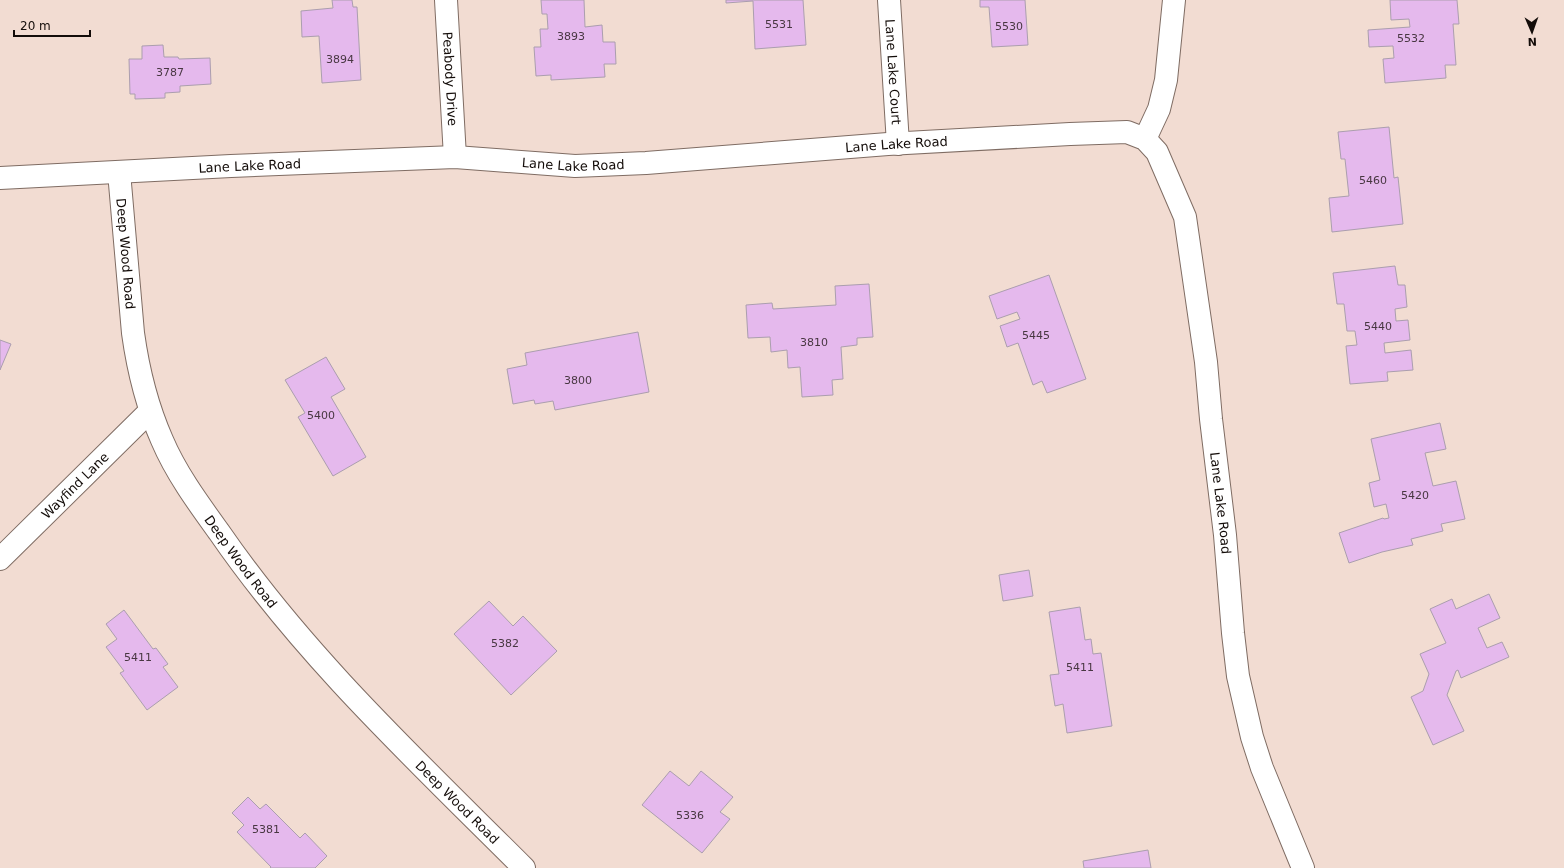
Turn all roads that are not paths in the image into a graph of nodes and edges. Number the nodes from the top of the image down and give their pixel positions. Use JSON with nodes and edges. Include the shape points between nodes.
{"nodes":[{"id":1,"x":446,"y":0,"type":"edge"},
{"id":2,"x":888,"y":0,"type":"edge"},
{"id":3,"x":1174,"y":0,"type":"edge"},
{"id":4,"x":1145,"y":139,"type":"junction"},
{"id":5,"x":898,"y":144,"type":"junction"},
{"id":6,"x":455,"y":157,"type":"junction"},
{"id":7,"x":119,"y":172,"type":"junction"},
{"id":8,"x":0,"y":178,"type":"edge"},
{"id":9,"x":150,"y":411,"type":"junction"},
{"id":10,"x":0,"y":559,"type":"edge"},
{"id":11,"x":524,"y":868,"type":"edge"},
{"id":12,"x":1303,"y":868,"type":"edge"}],
"edges":[{"from":1,"to":6,"type":"street","name":"Peabody Drive"},
{"from":2,"to":5,"type":"street","name":"Lane Lake Court"},
{"from":3,"to":4,"type":"street","via":[[1166,80],[1159,109]]},
{"from":4,"to":5,"type":"street","name":"Lane Lake Road","via":[[1127,132]]},
{"from":4,"to":12,"type":"street","name":"Lane Lake Road","via":[[1157,152],[1185,216],[1206,362],[1238,676],[1262,768]]},
{"from":5,"to":6,"type":"street","name":"Lane Lake Road","via":[[575,166]]},
{"from":6,"to":7,"type":"street","name":"Lane Lake Road"},
{"from":7,"to":8,"type":"street","name":"Lane Lake Road"},
{"from":7,"to":9,"type":"street","name":"Deep Wood Road","via":[[133,332]]},
{"from":9,"to":10,"type":"street","name":"Wayfind Lane"},
{"from":9,"to":11,"type":"street","name":"Deep Wood Road","via":[[173,462],[232,553],[312,653]]}]}
